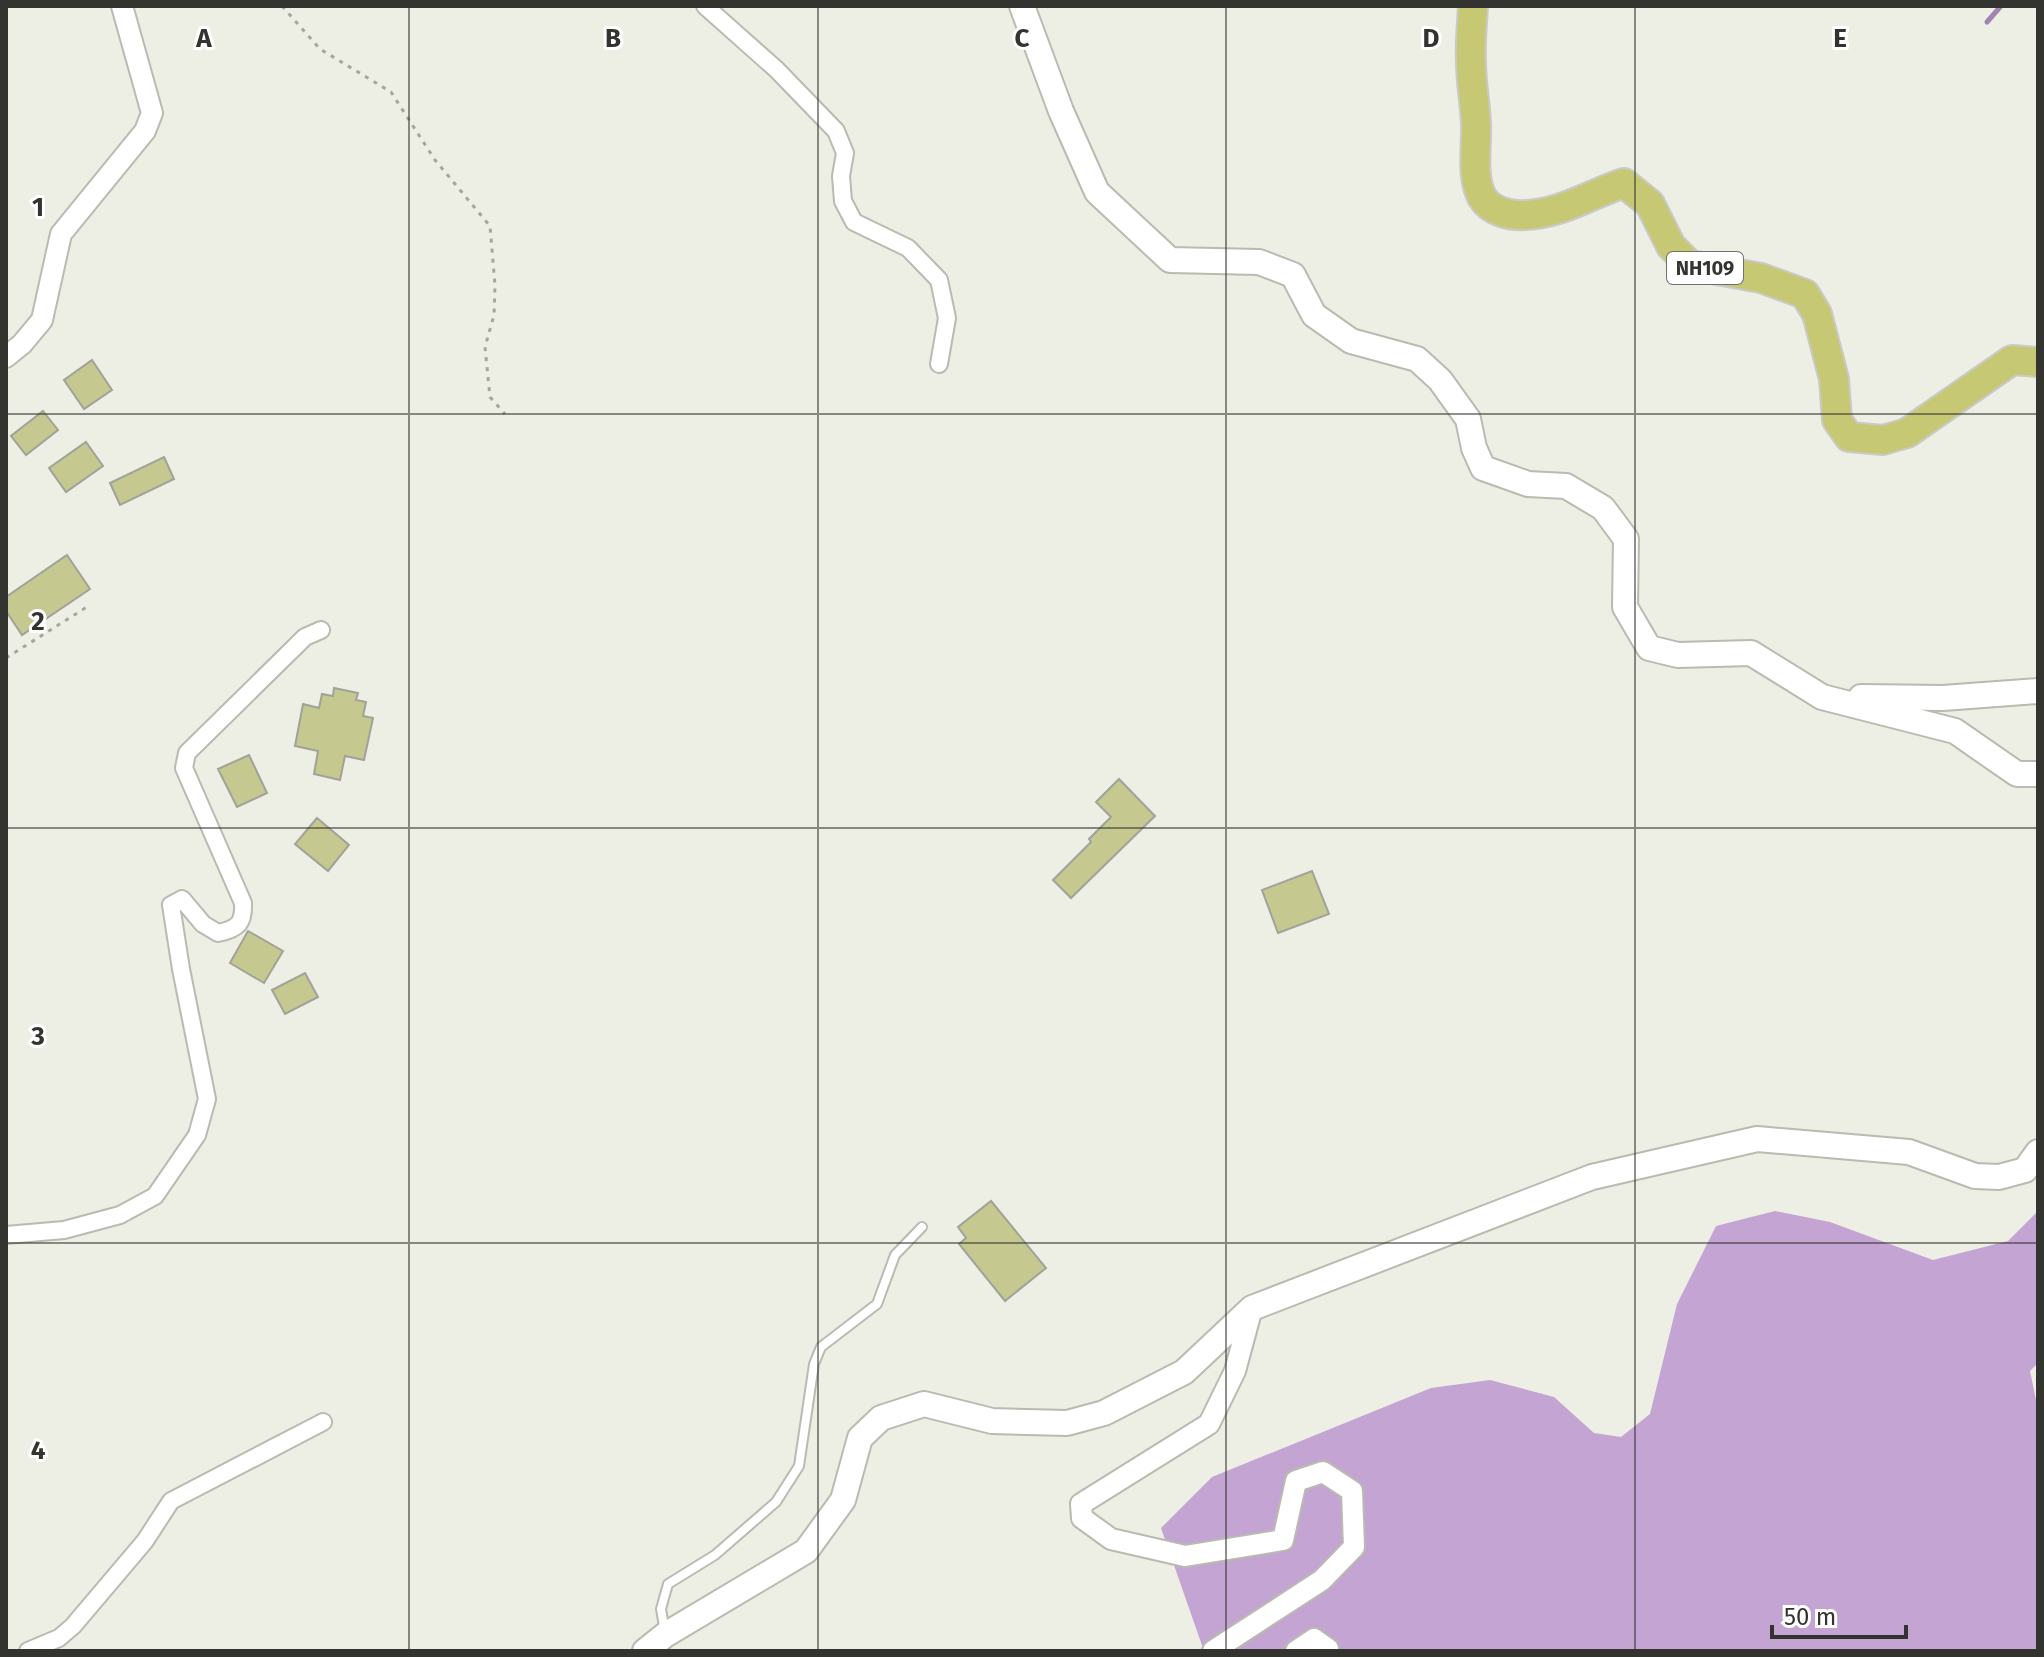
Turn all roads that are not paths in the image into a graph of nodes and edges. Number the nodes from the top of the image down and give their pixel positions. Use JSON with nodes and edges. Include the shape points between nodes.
{"nodes":[{"id":1,"x":122,"y":6,"type":"edge"},
{"id":2,"x":705,"y":6,"type":"edge"},
{"id":3,"x":1473,"y":6,"type":"edge"},
{"id":4,"x":1029,"y":11,"type":"edge"},
{"id":5,"x":6,"y":357,"type":"edge"},
{"id":6,"x":2038,"y":362,"type":"edge"},
{"id":7,"x":939,"y":364,"type":"dead end"},
{"id":8,"x":321,"y":630,"type":"dead end"},
{"id":9,"x":2038,"y":691,"type":"edge"},
{"id":10,"x":1821,"y":697,"type":"junction"},
{"id":11,"x":2038,"y":774,"type":"edge"},
{"id":12,"x":2038,"y":1152,"type":"edge"},
{"id":13,"x":922,"y":1227,"type":"dead end"},
{"id":14,"x":6,"y":1235,"type":"edge"},
{"id":15,"x":1252,"y":1308,"type":"junction"},
{"id":16,"x":323,"y":1422,"type":"dead end"},
{"id":17,"x":665,"y":1635,"type":"junction"},
{"id":18,"x":28,"y":1651,"type":"edge"},
{"id":19,"x":645,"y":1651,"type":"edge"},
{"id":20,"x":1213,"y":1651,"type":"edge"},
{"id":21,"x":1296,"y":1651,"type":"edge"},
{"id":22,"x":1328,"y":1651,"type":"edge"}],
"edges":[{"from":1,"to":5,"type":"street","via":[[152,113],[145,131],[61,234],[42,320]]},
{"from":2,"to":7,"type":"street","via":[[836,131],[845,153],[843,201],[854,222],[908,248],[939,280],[947,318]]},
{"from":3,"to":6,"type":"highway","number":"NH109","via":[[1476,181],[1483,199],[1497,211],[1524,215],[1580,202],[1624,183],[1650,204],[1671,246],[1690,265],[1761,278],[1805,294],[1821,326],[1837,420],[1849,437],[1883,440],[1907,433],[2012,360]]},
{"from":4,"to":10,"type":"main road","via":[[1061,111],[1097,192],[1170,260],[1259,262],[1293,275],[1314,315],[1351,341],[1417,359],[1440,380],[1468,419],[1483,468],[1528,484],[1566,486],[1603,508],[1626,539],[1625,607],[1649,648],[1678,655],[1751,653]]},
{"from":8,"to":14,"type":"street","via":[[305,637],[187,753],[184,768],[243,903],[244,918],[240,925],[218,933],[182,899],[171,905],[207,1099],[197,1135],[155,1196],[120,1215],[64,1230]]},
{"from":9,"to":10,"type":"main road","via":[[1943,698]]},
{"from":10,"to":11,"type":"main road","via":[[1955,731],[2017,774]]},
{"from":12,"to":15,"type":"main road","via":[[2025,1170],[1975,1176],[1909,1152],[1757,1139],[1592,1177]]},
{"from":13,"to":17,"type":"lane","via":[[895,1255],[877,1304],[821,1347],[799,1466],[776,1502],[715,1555],[668,1584],[661,1609]]},
{"from":15,"to":17,"type":"main road","via":[[1184,1372],[1104,1413],[1067,1423],[992,1421],[924,1404],[881,1418],[860,1438],[843,1500],[806,1551]]},
{"from":15,"to":20,"type":"street","via":[[1235,1371],[1209,1424],[1081,1504],[1082,1518],[1111,1539],[1185,1556],[1283,1540],[1296,1481],[1323,1472],[1352,1491],[1354,1547],[1322,1580]]},
{"from":16,"to":18,"type":"street","via":[[171,1501],[145,1541],[73,1626]]},
{"from":17,"to":19,"type":"main road"},
{"from":21,"to":22,"type":"street","via":[[1314,1639]]}]}
